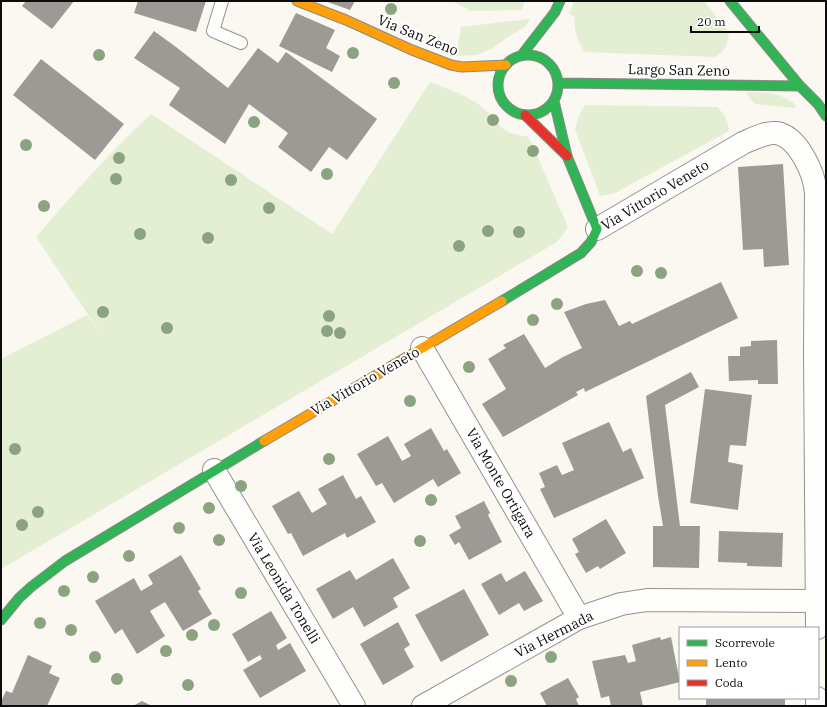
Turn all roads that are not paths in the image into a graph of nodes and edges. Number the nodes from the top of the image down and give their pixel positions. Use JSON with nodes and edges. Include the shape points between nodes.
{"nodes":[{"id":1,"x":222,"y":1,"type":"edge"},
{"id":2,"x":297,"y":1,"type":"edge"},
{"id":3,"x":560,"y":1,"type":"edge"},
{"id":4,"x":730,"y":1,"type":"edge"},
{"id":5,"x":241,"y":43,"type":"dead end"},
{"id":6,"x":522,"y":56,"type":"junction"},
{"id":7,"x":506,"y":65,"type":"junction"},
{"id":8,"x":462,"y":67,"type":"junction"},
{"id":9,"x":472,"y":76,"type":"dead end"},
{"id":10,"x":558,"y":83,"type":"junction"},
{"id":11,"x":800,"y":86,"type":"junction"},
{"id":12,"x":488,"y":89,"type":"dead end"},
{"id":13,"x":554,"y":101,"type":"junction"},
{"id":14,"x":504,"y":103,"type":"junction"},
{"id":15,"x":818,"y":104,"type":"junction"},
{"id":16,"x":826,"y":110,"type":"edge"},
{"id":17,"x":525,"y":115,"type":"junction"},
{"id":18,"x":826,"y":116,"type":"edge"},
{"id":19,"x":567,"y":156,"type":"junction"},
{"id":20,"x":598,"y":229,"type":"junction"},
{"id":21,"x":422,"y":348,"type":"junction"},
{"id":22,"x":214,"y":470,"type":"junction"},
{"id":23,"x":817,"y":601,"type":"junction"},
{"id":24,"x":579,"y":618,"type":"junction"},
{"id":25,"x":1,"y":620,"type":"edge"},
{"id":26,"x":817,"y":627,"type":"edge"},
{"id":27,"x":354,"y":706,"type":"edge"},
{"id":28,"x":423,"y":706,"type":"edge"}],
"edges":[{"from":1,"to":5,"type":"lane","via":[[213,31]]},
{"from":2,"to":8,"type":"main road","name":"Via San Zeno","via":[[451,65]]},
{"from":3,"to":6,"type":"main road","via":[[556,12]]},
{"from":4,"to":11,"type":"main road"},
{"from":6,"to":7,"type":"main road"},
{"from":6,"to":10,"type":"main road","via":[[530,55],[546,61],[554,71]]},
{"from":7,"to":8,"type":"main road","name":"Via San Zeno"},
{"from":7,"to":14,"type":"main road","via":[[499,79],[498,88]]},
{"from":8,"to":9,"type":"main road","name":"Via San Zeno"},
{"from":10,"to":11,"type":"main road","name":"Largo San Zeno"},
{"from":10,"to":13,"type":"main road"},
{"from":11,"to":15,"type":"main road"},
{"from":12,"to":14,"type":"main road"},
{"from":13,"to":17,"type":"main road","via":[[544,111]]},
{"from":13,"to":19,"type":"main road"},
{"from":14,"to":17,"type":"main road","via":[[510,109]]},
{"from":15,"to":16,"type":"main road"},
{"from":15,"to":18,"type":"main road"},
{"from":17,"to":19,"type":"main road"},
{"from":19,"to":20,"type":"main road"},
{"from":20,"to":21,"type":"main road","name":"Via Vittorio Veneto","via":[[592,242],[581,253]]},
{"from":20,"to":23,"type":"street","name":"Via Vittorio Veneto","via":[[743,143],[774,132],[786,137],[798,148],[815,184]]},
{"from":21,"to":22,"type":"main road","name":"Via Vittorio Veneto"},
{"from":21,"to":24,"type":"street","name":"Via Monte Ortigara"},
{"from":22,"to":25,"type":"main road","name":"Via Vittorio Veneto","via":[[65,561],[19,598]]},
{"from":22,"to":27,"type":"street","name":"Via Leonida Tonelli"},
{"from":23,"to":24,"type":"street","name":"Via Hermada","via":[[648,600],[621,604]]},
{"from":23,"to":26,"type":"street","name":"Via Vittorio Veneto"},
{"from":24,"to":28,"type":"street","name":"Via Hermada"}]}
